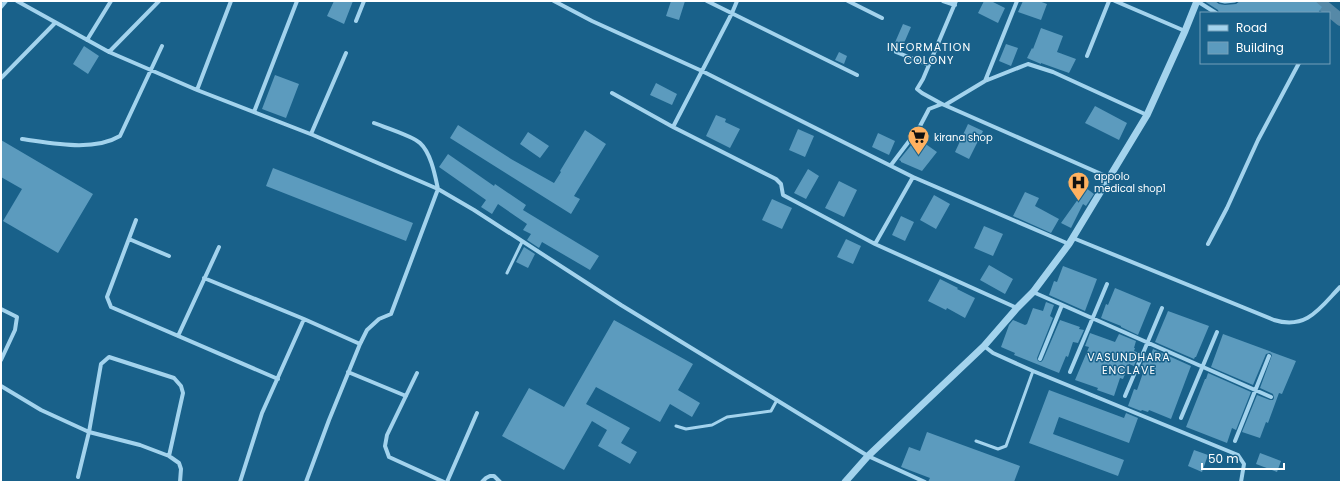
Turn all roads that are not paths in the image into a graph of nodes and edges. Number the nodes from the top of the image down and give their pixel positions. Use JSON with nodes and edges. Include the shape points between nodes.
{"nodes":[{"id":1,"x":6,"y":1,"type":"edge"},
{"id":2,"x":17,"y":1,"type":"edge"},
{"id":3,"x":111,"y":1,"type":"edge"},
{"id":4,"x":159,"y":1,"type":"edge"},
{"id":5,"x":231,"y":1,"type":"edge"},
{"id":6,"x":297,"y":1,"type":"edge"},
{"id":7,"x":364,"y":1,"type":"edge"},
{"id":8,"x":554,"y":1,"type":"edge"},
{"id":9,"x":707,"y":1,"type":"edge"},
{"id":10,"x":737,"y":1,"type":"edge"},
{"id":11,"x":848,"y":1,"type":"edge"},
{"id":12,"x":943,"y":1,"type":"edge"},
{"id":13,"x":1017,"y":1,"type":"edge"},
{"id":14,"x":1108,"y":1,"type":"edge"},
{"id":15,"x":1115,"y":1,"type":"edge"},
{"id":16,"x":1197,"y":1,"type":"edge"},
{"id":17,"x":1220,"y":1,"type":"edge"},
{"id":18,"x":1235,"y":1,"type":"edge"},
{"id":19,"x":956,"y":3,"type":"edge"},
{"id":20,"x":1126,"y":3,"type":"edge"},
{"id":21,"x":1,"y":8,"type":"edge"},
{"id":22,"x":1214,"y":12,"type":"edge"},
{"id":23,"x":732,"y":13,"type":"junction"},
{"id":24,"x":882,"y":18,"type":"dead end"},
{"id":25,"x":356,"y":21,"type":"dead end"},
{"id":26,"x":55,"y":23,"type":"junction"},
{"id":27,"x":1185,"y":31,"type":"junction"},
{"id":28,"x":87,"y":40,"type":"junction"},
{"id":29,"x":162,"y":46,"type":"dead end"},
{"id":30,"x":109,"y":52,"type":"junction"},
{"id":31,"x":896,"y":52,"type":"dead end"},
{"id":32,"x":346,"y":53,"type":"dead end"},
{"id":33,"x":1088,"y":56,"type":"dead end"},
{"id":34,"x":1298,"y":64,"type":"edge"},
{"id":35,"x":929,"y":65,"type":"junction"},
{"id":36,"x":152,"y":70,"type":"junction"},
{"id":37,"x":702,"y":71,"type":"junction"},
{"id":38,"x":858,"y":75,"type":"dead end"},
{"id":39,"x":1,"y":78,"type":"edge"},
{"id":40,"x":985,"y":81,"type":"junction"},
{"id":41,"x":197,"y":90,"type":"junction"},
{"id":42,"x":612,"y":94,"type":"dead end"},
{"id":43,"x":943,"y":104,"type":"junction"},
{"id":44,"x":254,"y":112,"type":"junction"},
{"id":45,"x":1147,"y":115,"type":"junction"},
{"id":46,"x":374,"y":123,"type":"dead end"},
{"id":47,"x":673,"y":127,"type":"junction"},
{"id":48,"x":311,"y":134,"type":"junction"},
{"id":49,"x":22,"y":139,"type":"dead end"},
{"id":50,"x":891,"y":165,"type":"junction"},
{"id":51,"x":913,"y":177,"type":"junction"},
{"id":52,"x":1108,"y":177,"type":"junction"},
{"id":53,"x":438,"y":189,"type":"junction"},
{"id":54,"x":136,"y":220,"type":"dead end"},
{"id":55,"x":129,"y":239,"type":"junction"},
{"id":56,"x":1071,"y":241,"type":"junction"},
{"id":57,"x":522,"y":242,"type":"junction"},
{"id":58,"x":875,"y":244,"type":"junction"},
{"id":59,"x":1208,"y":244,"type":"dead end"},
{"id":60,"x":219,"y":247,"type":"dead end"},
{"id":61,"x":169,"y":256,"type":"dead end"},
{"id":62,"x":507,"y":273,"type":"dead end"},
{"id":63,"x":204,"y":278,"type":"junction"},
{"id":64,"x":1107,"y":284,"type":"dead end"},
{"id":65,"x":1340,"y":287,"type":"edge"},
{"id":66,"x":1033,"y":292,"type":"junction"},
{"id":67,"x":1062,"y":305,"type":"junction"},
{"id":68,"x":1017,"y":308,"type":"junction"},
{"id":69,"x":1162,"y":308,"type":"dead end"},
{"id":70,"x":1,"y":309,"type":"edge"},
{"id":71,"x":1093,"y":318,"type":"junction"},
{"id":72,"x":304,"y":319,"type":"junction"},
{"id":73,"x":1217,"y":332,"type":"dead end"},
{"id":74,"x":178,"y":336,"type":"junction"},
{"id":75,"x":1148,"y":342,"type":"junction"},
{"id":76,"x":360,"y":344,"type":"junction"},
{"id":77,"x":984,"y":346,"type":"junction"},
{"id":78,"x":1268,"y":356,"type":"dead end"},
{"id":79,"x":1040,"y":359,"type":"dead end"},
{"id":80,"x":1,"y":360,"type":"edge"},
{"id":81,"x":1203,"y":366,"type":"junction"},
{"id":82,"x":1033,"y":370,"type":"junction"},
{"id":83,"x":348,"y":372,"type":"junction"},
{"id":84,"x":1070,"y":372,"type":"dead end"},
{"id":85,"x":417,"y":373,"type":"dead end"},
{"id":86,"x":278,"y":379,"type":"junction"},
{"id":87,"x":1,"y":386,"type":"edge"},
{"id":88,"x":1255,"y":390,"type":"junction"},
{"id":89,"x":406,"y":396,"type":"junction"},
{"id":90,"x":1125,"y":396,"type":"dead end"},
{"id":91,"x":1271,"y":397,"type":"dead end"},
{"id":92,"x":777,"y":400,"type":"junction"},
{"id":93,"x":477,"y":414,"type":"dead end"},
{"id":94,"x":1181,"y":418,"type":"dead end"},
{"id":95,"x":676,"y":426,"type":"dead end"},
{"id":96,"x":89,"y":432,"type":"junction"},
{"id":97,"x":976,"y":441,"type":"dead end"},
{"id":98,"x":1235,"y":441,"type":"dead end"},
{"id":99,"x":169,"y":456,"type":"junction"},
{"id":100,"x":868,"y":456,"type":"junction"},
{"id":101,"x":78,"y":477,"type":"dead end"},
{"id":102,"x":180,"y":482,"type":"edge"},
{"id":103,"x":240,"y":482,"type":"edge"},
{"id":104,"x":306,"y":482,"type":"edge"},
{"id":105,"x":444,"y":482,"type":"edge"},
{"id":106,"x":448,"y":482,"type":"edge"},
{"id":107,"x":482,"y":482,"type":"edge"},
{"id":108,"x":500,"y":482,"type":"edge"},
{"id":109,"x":845,"y":482,"type":"edge"},
{"id":110,"x":925,"y":482,"type":"edge"},
{"id":111,"x":1241,"y":482,"type":"edge"}],
"edges":[{"from":1,"to":21,"type":"street"},
{"from":2,"to":26,"type":"street"},
{"from":3,"to":28,"type":"street"},
{"from":4,"to":30,"type":"street"},
{"from":5,"to":41,"type":"street"},
{"from":6,"to":44,"type":"street"},
{"from":7,"to":25,"type":"street"},
{"from":8,"to":37,"type":"street"},
{"from":9,"to":23,"type":"street"},
{"from":10,"to":23,"type":"street"},
{"from":11,"to":24,"type":"street"},
{"from":12,"to":19,"type":"street"},
{"from":13,"to":40,"type":"street"},
{"from":14,"to":33,"type":"street"},
{"from":15,"to":20,"type":"street"},
{"from":16,"to":22,"type":"street"},
{"from":16,"to":27,"type":"street"},
{"from":17,"to":18,"type":"lane"},
{"from":19,"to":35,"type":"street"},
{"from":20,"to":27,"type":"street"},
{"from":23,"to":37,"type":"street"},
{"from":23,"to":38,"type":"street"},
{"from":26,"to":28,"type":"street"},
{"from":26,"to":39,"type":"street"},
{"from":27,"to":45,"type":"street"},
{"from":28,"to":30,"type":"street"},
{"from":29,"to":36,"type":"street"},
{"from":30,"to":36,"type":"street"},
{"from":31,"to":35,"type":"street"},
{"from":32,"to":48,"type":"street"},
{"from":34,"to":59,"type":"street","via":[[1258,140]]},
{"from":35,"to":43,"type":"street","via":[[917,89]]},
{"from":36,"to":41,"type":"street"},
{"from":36,"to":49,"type":"street","via":[[120,136],[110,142],[67,145]]},
{"from":37,"to":47,"type":"street"},
{"from":37,"to":50,"type":"street"},
{"from":40,"to":43,"type":"street"},
{"from":40,"to":45,"type":"street","via":[[1028,64],[1053,72]]},
{"from":41,"to":44,"type":"street"},
{"from":42,"to":47,"type":"street"},
{"from":43,"to":50,"type":"street","via":[[929,109],[919,128]]},
{"from":43,"to":52,"type":"street"},
{"from":44,"to":48,"type":"street"},
{"from":45,"to":52,"type":"street"},
{"from":46,"to":53,"type":"street","via":[[420,142],[433,168]]},
{"from":47,"to":58,"type":"street","via":[[776,179],[781,184],[783,195]]},
{"from":48,"to":53,"type":"street"},
{"from":50,"to":51,"type":"street"},
{"from":51,"to":56,"type":"street"},
{"from":51,"to":58,"type":"street"},
{"from":52,"to":56,"type":"street"},
{"from":53,"to":57,"type":"street"},
{"from":53,"to":76,"type":"street","via":[[391,314],[379,319],[368,330]]},
{"from":54,"to":55,"type":"street"},
{"from":55,"to":61,"type":"street"},
{"from":55,"to":74,"type":"street","via":[[107,297],[111,307]]},
{"from":56,"to":65,"type":"street","via":[[1285,323],[1313,315]]},
{"from":56,"to":66,"type":"street"},
{"from":57,"to":62,"type":"lane"},
{"from":57,"to":92,"type":"street"},
{"from":58,"to":68,"type":"street"},
{"from":60,"to":63,"type":"street"},
{"from":63,"to":72,"type":"street"},
{"from":63,"to":74,"type":"street"},
{"from":64,"to":71,"type":"street"},
{"from":66,"to":67,"type":"street"},
{"from":66,"to":68,"type":"street"},
{"from":67,"to":71,"type":"street"},
{"from":67,"to":79,"type":"street"},
{"from":68,"to":77,"type":"street"},
{"from":69,"to":75,"type":"street"},
{"from":70,"to":80,"type":"street","via":[[18,317]]},
{"from":71,"to":75,"type":"street"},
{"from":71,"to":84,"type":"street"},
{"from":72,"to":76,"type":"street"},
{"from":72,"to":86,"type":"street"},
{"from":73,"to":81,"type":"street"},
{"from":74,"to":86,"type":"street"},
{"from":75,"to":81,"type":"street"},
{"from":75,"to":90,"type":"street"},
{"from":76,"to":83,"type":"street"},
{"from":77,"to":82,"type":"street"},
{"from":77,"to":100,"type":"street"},
{"from":78,"to":88,"type":"street"},
{"from":81,"to":88,"type":"street"},
{"from":81,"to":94,"type":"street"},
{"from":82,"to":97,"type":"lane","via":[[1006,446],[998,449]]},
{"from":82,"to":111,"type":"street","via":[[1238,455],[1244,464]]},
{"from":83,"to":89,"type":"street"},
{"from":83,"to":104,"type":"street"},
{"from":85,"to":89,"type":"street"},
{"from":86,"to":103,"type":"street","via":[[262,414]]},
{"from":87,"to":96,"type":"street","via":[[41,410]]},
{"from":88,"to":91,"type":"street"},
{"from":88,"to":98,"type":"street"},
{"from":89,"to":105,"type":"street","via":[[387,435],[385,446],[389,457]]},
{"from":92,"to":95,"type":"lane","via":[[771,411],[727,417],[712,425],[686,429]]},
{"from":92,"to":100,"type":"street"},
{"from":93,"to":106,"type":"street"},
{"from":96,"to":99,"type":"street","via":[[140,445]]},
{"from":96,"to":99,"type":"street","via":[[101,364],[109,356],[174,378],[180,386],[183,393]]},
{"from":96,"to":101,"type":"street"},
{"from":99,"to":102,"type":"street","via":[[179,463]]},
{"from":100,"to":109,"type":"street"},
{"from":100,"to":110,"type":"street"},
{"from":107,"to":108,"type":"street","via":[[490,476],[494,476]]}]}
